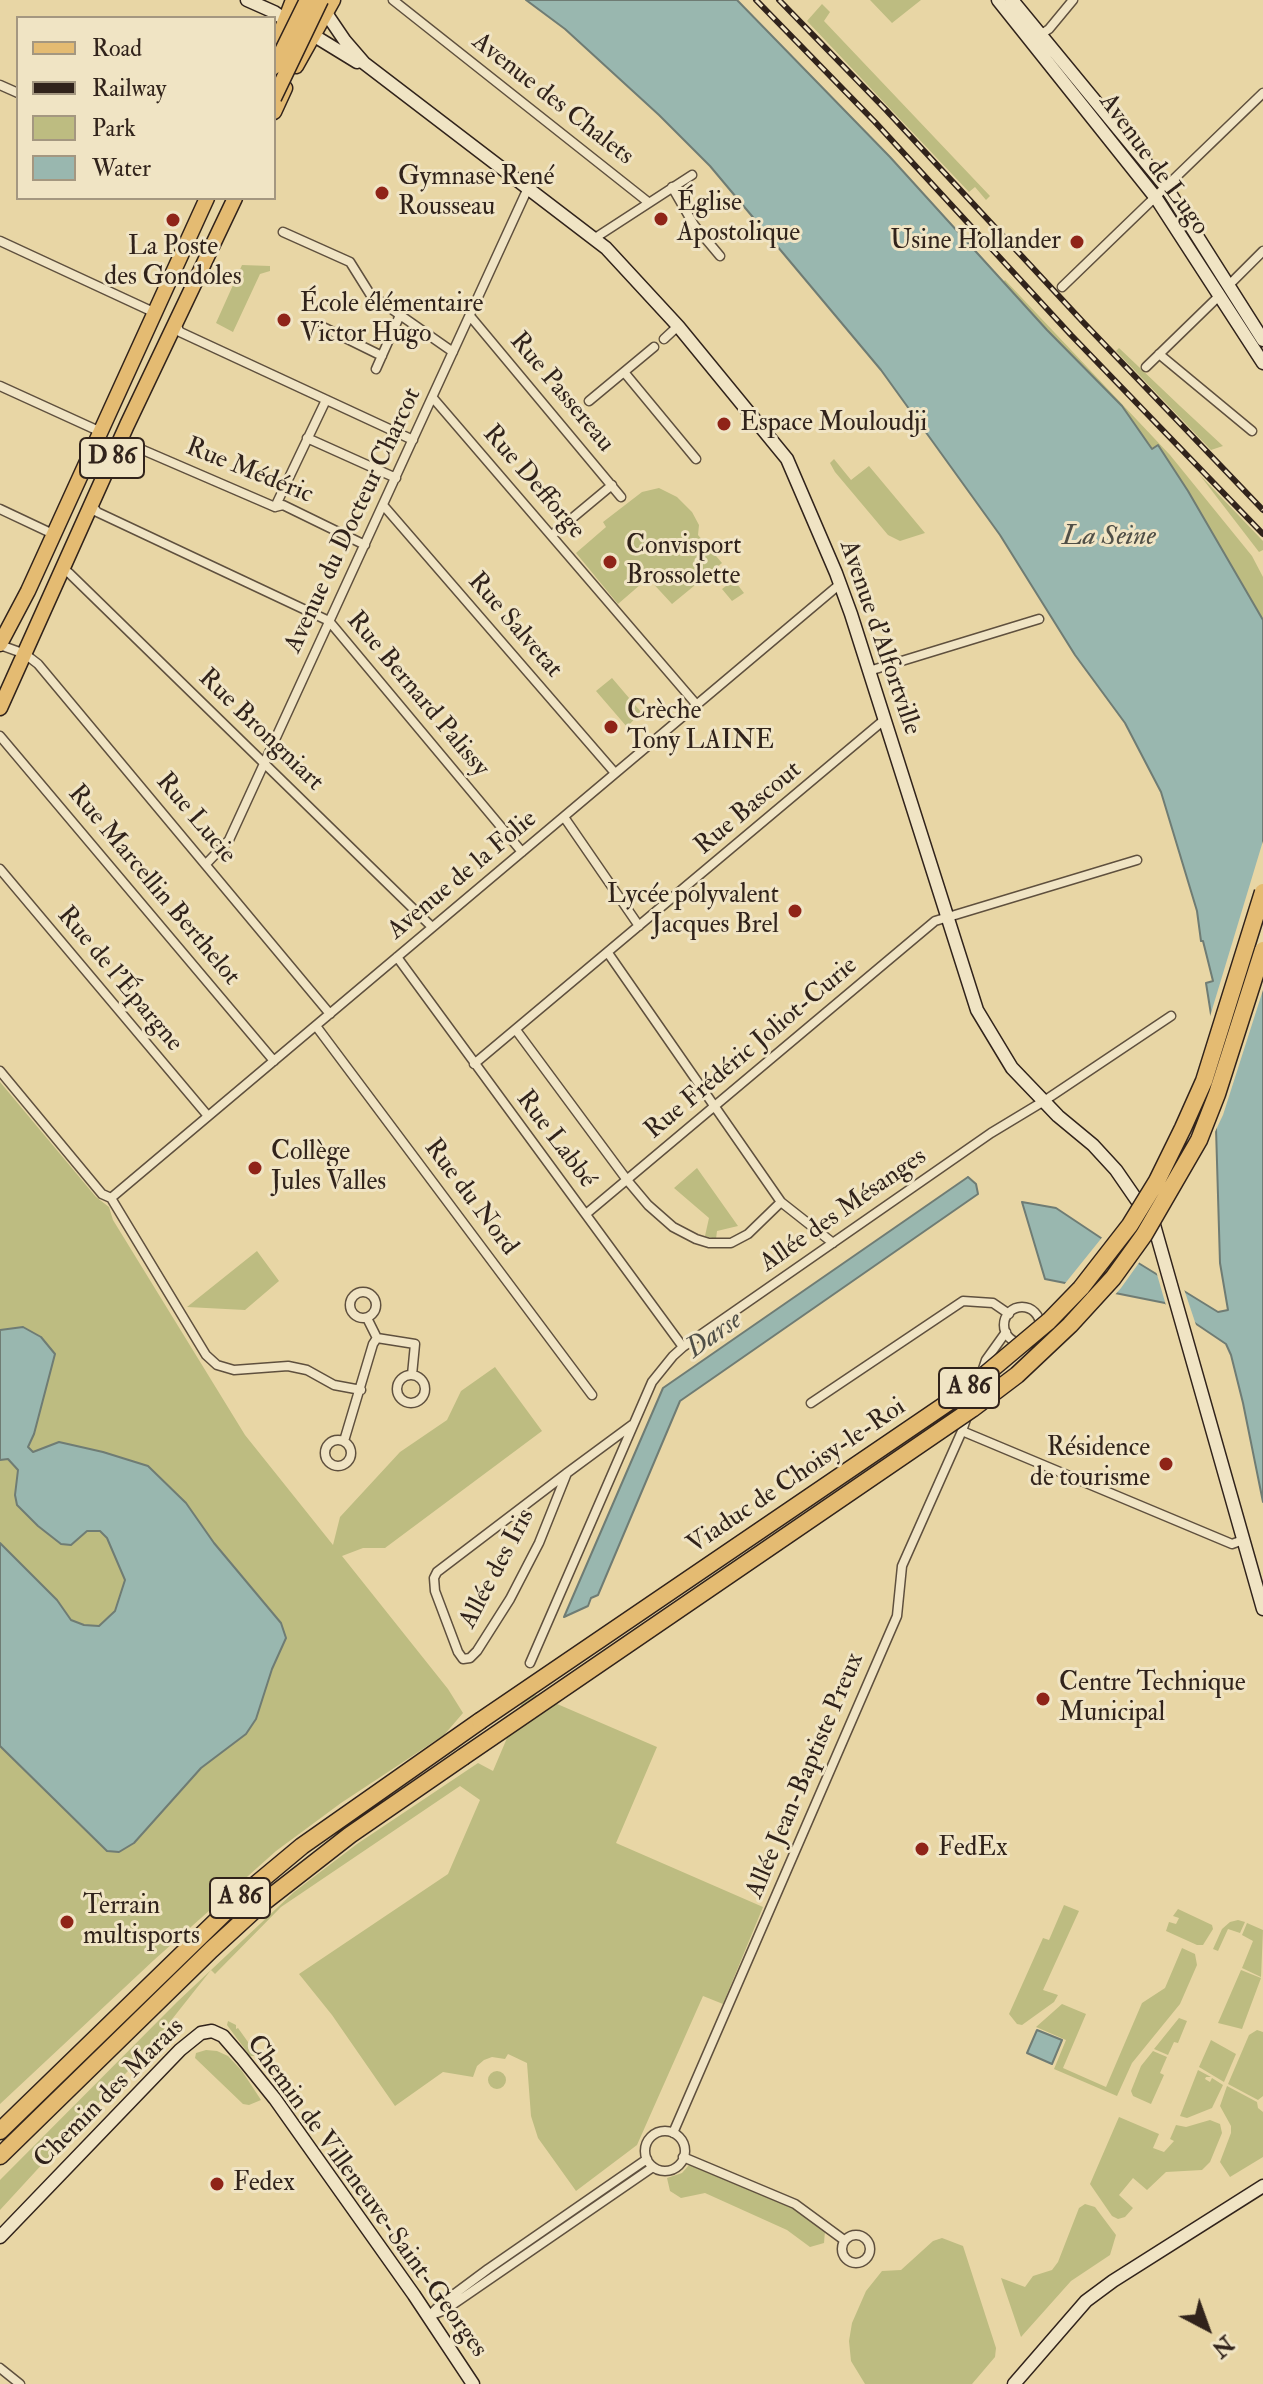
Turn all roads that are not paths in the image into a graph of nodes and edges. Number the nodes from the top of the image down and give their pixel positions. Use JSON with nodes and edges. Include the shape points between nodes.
{"nodes":[{"id":1,"x":247,"y":0,"type":"edge"},
{"id":2,"x":296,"y":0,"type":"edge"},
{"id":3,"x":307,"y":0,"type":"edge"},
{"id":4,"x":393,"y":0,"type":"edge"},
{"id":5,"x":998,"y":0,"type":"edge"},
{"id":6,"x":1012,"y":0,"type":"edge"},
{"id":7,"x":1073,"y":0,"type":"edge"},
{"id":8,"x":327,"y":4,"type":"edge"},
{"id":9,"x":285,"y":21,"type":"junction"},
{"id":10,"x":314,"y":35,"type":"junction"},
{"id":11,"x":1040,"y":35,"type":"junction"},
{"id":12,"x":276,"y":44,"type":"edge"},
{"id":13,"x":276,"y":63,"type":"edge"},
{"id":14,"x":364,"y":63,"type":"junction"},
{"id":15,"x":1263,"y":93,"type":"edge"},
{"id":16,"x":276,"y":94,"type":"edge"},
{"id":17,"x":276,"y":108,"type":"edge"},
{"id":18,"x":692,"y":175,"type":"dead end"},
{"id":19,"x":672,"y":187,"type":"junction"},
{"id":20,"x":1166,"y":187,"type":"junction"},
{"id":21,"x":528,"y":188,"type":"junction"},
{"id":22,"x":1156,"y":198,"type":"junction"},
{"id":23,"x":209,"y":200,"type":"edge"},
{"id":24,"x":210,"y":200,"type":"edge"},
{"id":25,"x":226,"y":200,"type":"edge"},
{"id":26,"x":234,"y":200,"type":"edge"},
{"id":27,"x":648,"y":202,"type":"junction"},
{"id":28,"x":210,"y":220,"type":"junction"},
{"id":29,"x":283,"y":232,"type":"dead end"},
{"id":30,"x":595,"y":238,"type":"junction"},
{"id":31,"x":0,"y":241,"type":"edge"},
{"id":32,"x":185,"y":246,"type":"junction"},
{"id":33,"x":1263,"y":251,"type":"edge"},
{"id":34,"x":720,"y":256,"type":"dead end"},
{"id":35,"x":203,"y":264,"type":"junction"},
{"id":36,"x":1062,"y":287,"type":"dead end"},
{"id":37,"x":1223,"y":291,"type":"junction"},
{"id":38,"x":400,"y":315,"type":"junction"},
{"id":39,"x":153,"y":316,"type":"junction"},
{"id":40,"x":470,"y":316,"type":"junction"},
{"id":41,"x":176,"y":324,"type":"junction"},
{"id":42,"x":678,"y":326,"type":"junction"},
{"id":43,"x":323,"y":327,"type":"dead end"},
{"id":44,"x":664,"y":339,"type":"dead end"},
{"id":45,"x":1263,"y":340,"type":"edge"},
{"id":46,"x":654,"y":347,"type":"dead end"},
{"id":47,"x":453,"y":352,"type":"junction"},
{"id":48,"x":1159,"y":354,"type":"junction"},
{"id":49,"x":382,"y":356,"type":"junction"},
{"id":50,"x":1263,"y":363,"type":"edge"},
{"id":51,"x":1146,"y":367,"type":"dead end"},
{"id":52,"x":376,"y":369,"type":"dead end"},
{"id":53,"x":624,"y":372,"type":"junction"},
{"id":54,"x":0,"y":386,"type":"edge"},
{"id":55,"x":433,"y":398,"type":"junction"},
{"id":56,"x":326,"y":400,"type":"junction"},
{"id":57,"x":589,"y":401,"type":"dead end"},
{"id":58,"x":1252,"y":431,"type":"dead end"},
{"id":59,"x":101,"y":432,"type":"junction"},
{"id":60,"x":307,"y":438,"type":"junction"},
{"id":61,"x":413,"y":440,"type":"junction"},
{"id":62,"x":117,"y":448,"type":"junction"},
{"id":63,"x":696,"y":459,"type":"dead end"},
{"id":64,"x":396,"y":478,"type":"junction"},
{"id":65,"x":612,"y":485,"type":"junction"},
{"id":66,"x":621,"y":497,"type":"dead end"},
{"id":67,"x":91,"y":504,"type":"junction"},
{"id":68,"x":383,"y":505,"type":"junction"},
{"id":69,"x":275,"y":507,"type":"junction"},
{"id":70,"x":0,"y":509,"type":"edge"},
{"id":71,"x":53,"y":534,"type":"junction"},
{"id":72,"x":552,"y":535,"type":"junction"},
{"id":73,"x":365,"y":545,"type":"junction"},
{"id":74,"x":59,"y":575,"type":"junction"},
{"id":75,"x":840,"y":584,"type":"junction"},
{"id":76,"x":1039,"y":619,"type":"dead end"},
{"id":77,"x":329,"y":621,"type":"junction"},
{"id":78,"x":0,"y":644,"type":"edge"},
{"id":79,"x":25,"y":654,"type":"junction"},
{"id":80,"x":869,"y":671,"type":"junction"},
{"id":81,"x":696,"y":704,"type":"junction"},
{"id":82,"x":0,"y":708,"type":"edge"},
{"id":83,"x":884,"y":720,"type":"junction"},
{"id":84,"x":0,"y":736,"type":"edge"},
{"id":85,"x":264,"y":763,"type":"junction"},
{"id":86,"x":615,"y":773,"type":"junction"},
{"id":87,"x":564,"y":817,"type":"junction"},
{"id":88,"x":522,"y":852,"type":"junction"},
{"id":89,"x":1137,"y":860,"type":"dead end"},
{"id":90,"x":206,"y":864,"type":"junction"},
{"id":91,"x":0,"y":869,"type":"edge"},
{"id":92,"x":1263,"y":892,"type":"edge"},
{"id":93,"x":947,"y":917,"type":"junction"},
{"id":94,"x":639,"y":926,"type":"junction"},
{"id":95,"x":432,"y":927,"type":"junction"},
{"id":96,"x":1263,"y":950,"type":"edge"},
{"id":97,"x":608,"y":953,"type":"junction"},
{"id":98,"x":397,"y":957,"type":"junction"},
{"id":99,"x":330,"y":1014,"type":"junction"},
{"id":100,"x":1171,"y":1016,"type":"dead end"},
{"id":101,"x":316,"y":1026,"type":"junction"},
{"id":102,"x":516,"y":1030,"type":"junction"},
{"id":103,"x":274,"y":1061,"type":"junction"},
{"id":104,"x":474,"y":1064,"type":"junction"},
{"id":105,"x":0,"y":1071,"type":"edge"},
{"id":106,"x":1044,"y":1101,"type":"junction"},
{"id":107,"x":715,"y":1106,"type":"junction"},
{"id":108,"x":208,"y":1116,"type":"junction"},
{"id":109,"x":627,"y":1180,"type":"junction"},
{"id":110,"x":111,"y":1198,"type":"junction"},
{"id":111,"x":781,"y":1202,"type":"junction"},
{"id":112,"x":586,"y":1214,"type":"junction"},
{"id":113,"x":833,"y":1243,"type":"junction"},
{"id":114,"x":1009,"y":1314,"type":"junction"},
{"id":115,"x":367,"y":1318,"type":"dead end"},
{"id":116,"x":1006,"y":1332,"type":"junction"},
{"id":117,"x":377,"y":1338,"type":"junction"},
{"id":118,"x":683,"y":1347,"type":"junction"},
{"id":119,"x":412,"y":1375,"type":"dead end"},
{"id":120,"x":361,"y":1390,"type":"junction"},
{"id":121,"x":592,"y":1395,"type":"dead end"},
{"id":122,"x":811,"y":1403,"type":"dead end"},
{"id":123,"x":634,"y":1423,"type":"junction"},
{"id":124,"x":962,"y":1431,"type":"junction"},
{"id":125,"x":344,"y":1441,"type":"dead end"},
{"id":126,"x":567,"y":1473,"type":"junction"},
{"id":127,"x":1243,"y":1540,"type":"junction"},
{"id":128,"x":1263,"y":1609,"type":"edge"},
{"id":129,"x":530,"y":1663,"type":"dead end"},
{"id":130,"x":223,"y":2036,"type":"joint"},
{"id":131,"x":25,"y":2104,"type":"junction"},
{"id":132,"x":0,"y":2117,"type":"edge"},
{"id":133,"x":39,"y":2118,"type":"junction"},
{"id":134,"x":0,"y":2131,"type":"edge"},
{"id":135,"x":673,"y":2133,"type":"junction"},
{"id":136,"x":0,"y":2156,"type":"edge"},
{"id":137,"x":683,"y":2157,"type":"junction"},
{"id":138,"x":650,"y":2163,"type":"junction"},
{"id":139,"x":0,"y":2171,"type":"edge"},
{"id":140,"x":1263,"y":2186,"type":"edge"},
{"id":141,"x":0,"y":2237,"type":"edge"},
{"id":142,"x":844,"y":2240,"type":"dead end"},
{"id":143,"x":429,"y":2316,"type":"junction"},
{"id":144,"x":0,"y":2368,"type":"edge"},
{"id":145,"x":1020,"y":2381,"type":"edge"},
{"id":146,"x":20,"y":2384,"type":"edge"},
{"id":147,"x":473,"y":2384,"type":"edge"}],
"edges":[{"from":1,"to":9,"type":"main road","name":"Avenue d'Alfortville"},
{"from":2,"to":8,"type":"main road","name":"Avenue d'Alfortville"},
{"from":2,"to":9,"type":"main road"},
{"from":3,"to":13,"type":"main road","bridge":true},
{"from":4,"to":27,"type":"street","name":"Avenue des Chalets"},
{"from":5,"to":22,"type":"main road","name":"Avenue de Lugo"},
{"from":6,"to":11,"type":"main road","name":"Avenue de Lugo"},
{"from":7,"to":11,"type":"street"},
{"from":8,"to":10,"type":"main road"},
{"from":8,"to":14,"type":"main road","name":"Avenue d'Alfortville","via":[[345,41]]},
{"from":8,"to":16,"type":"main road","bridge":true},
{"from":9,"to":10,"type":"main road","name":"Avenue d'Alfortville"},
{"from":9,"to":12,"type":"main road"},
{"from":10,"to":14,"type":"main road","name":"Avenue d'Alfortville"},
{"from":10,"to":17,"type":"main road"},
{"from":11,"to":20,"type":"main road","name":"Avenue de Lugo"},
{"from":14,"to":21,"type":"main road","name":"Avenue d'Alfortville"},
{"from":15,"to":20,"type":"street"},
{"from":18,"to":19,"type":"street"},
{"from":19,"to":27,"type":"street"},
{"from":19,"to":34,"type":"street"},
{"from":20,"to":22,"type":"street"},
{"from":20,"to":37,"type":"main road","name":"Avenue de Lugo"},
{"from":21,"to":30,"type":"main road","name":"Avenue d'Alfortville"},
{"from":21,"to":40,"type":"street","name":"Avenue du Docteur Charcot"},
{"from":22,"to":36,"type":"street"},
{"from":22,"to":37,"type":"main road","name":"Avenue de Lugo"},
{"from":23,"to":32,"type":"main road","number":"D 86"},
{"from":24,"to":28,"type":"main road","number":"D 86"},
{"from":25,"to":28,"type":"main road","number":"D 86"},
{"from":26,"to":35,"type":"main road","number":"D 86"},
{"from":27,"to":30,"type":"street"},
{"from":28,"to":32,"type":"main road","number":"D 86"},
{"from":28,"to":35,"type":"main road","number":"D 86"},
{"from":29,"to":38,"type":"street","via":[[350,262],[370,294]]},
{"from":30,"to":42,"type":"main road","name":"Avenue d'Alfortville"},
{"from":31,"to":39,"type":"street"},
{"from":32,"to":39,"type":"main road","number":"D 86"},
{"from":33,"to":37,"type":"street"},
{"from":35,"to":41,"type":"main road","number":"D 86"},
{"from":37,"to":45,"type":"main road","name":"Avenue de Lugo"},
{"from":37,"to":48,"type":"street"},
{"from":37,"to":50,"type":"main road","name":"Avenue de Lugo"},
{"from":38,"to":47,"type":"street"},
{"from":38,"to":49,"type":"street"},
{"from":39,"to":59,"type":"main road","number":"D 86"},
{"from":40,"to":47,"type":"street","name":"Avenue du Docteur Charcot"},
{"from":40,"to":65,"type":"street","name":"Rue Passereau"},
{"from":41,"to":56,"type":"street","via":[[180,332]]},
{"from":41,"to":62,"type":"main road","number":"D 86"},
{"from":42,"to":44,"type":"street"},
{"from":42,"to":75,"type":"main road","name":"Avenue d'Alfortville","via":[[781,448]]},
{"from":43,"to":49,"type":"street"},
{"from":46,"to":53,"type":"street"},
{"from":47,"to":55,"type":"street","name":"Avenue du Docteur Charcot"},
{"from":48,"to":51,"type":"street"},
{"from":48,"to":58,"type":"street"},
{"from":49,"to":52,"type":"street"},
{"from":53,"to":57,"type":"street"},
{"from":53,"to":63,"type":"street"},
{"from":54,"to":59,"type":"street"},
{"from":55,"to":61,"type":"street","name":"Avenue du Docteur Charcot"},
{"from":55,"to":72,"type":"street","name":"Rue Defforge"},
{"from":56,"to":60,"type":"street"},
{"from":56,"to":61,"type":"street"},
{"from":59,"to":71,"type":"main road","number":"D 86"},
{"from":60,"to":64,"type":"street"},
{"from":60,"to":69,"type":"street"},
{"from":61,"to":64,"type":"street","name":"Avenue du Docteur Charcot"},
{"from":62,"to":67,"type":"main road","number":"D 86"},
{"from":62,"to":69,"type":"street","name":"Rue Médéric","via":[[129,444]]},
{"from":64,"to":68,"type":"street","name":"Avenue du Docteur Charcot"},
{"from":65,"to":66,"type":"street","name":"Rue Passereau"},
{"from":65,"to":72,"type":"street"},
{"from":67,"to":74,"type":"main road","number":"D 86"},
{"from":67,"to":77,"type":"street","name":"Rue Bernard Palissy","via":[[97,512]]},
{"from":68,"to":73,"type":"street","name":"Avenue du Docteur Charcot"},
{"from":68,"to":86,"type":"street","name":"Rue Salvetat"},
{"from":69,"to":73,"type":"street","name":"Rue Médéric","via":[[283,505]]},
{"from":70,"to":71,"type":"street"},
{"from":71,"to":78,"type":"main road","number":"D 86"},
{"from":72,"to":81,"type":"street","name":"Rue Defforge"},
{"from":73,"to":77,"type":"street","name":"Avenue du Docteur Charcot"},
{"from":74,"to":79,"type":"main road","number":"D 86"},
{"from":74,"to":85,"type":"street","name":"Rue Brongniart","via":[[69,573]]},
{"from":75,"to":80,"type":"main road","name":"Avenue d'Alfortville"},
{"from":75,"to":81,"type":"street","name":"Avenue de la Folie"},
{"from":76,"to":80,"type":"street"},
{"from":77,"to":85,"type":"street","name":"Avenue du Docteur Charcot"},
{"from":77,"to":88,"type":"street","name":"Rue Bernard Palissy"},
{"from":78,"to":79,"type":"street"},
{"from":79,"to":82,"type":"main road","number":"D 86"},
{"from":79,"to":90,"type":"street","name":"Rue Lucie"},
{"from":80,"to":83,"type":"main road","name":"Avenue d'Alfortville"},
{"from":81,"to":86,"type":"street","name":"Avenue de la Folie"},
{"from":83,"to":93,"type":"main road","name":"Avenue d'Alfortville"},
{"from":83,"to":94,"type":"street","name":"Rue Bascout"},
{"from":84,"to":103,"type":"street","name":"Rue Marcellin Berthelot"},
{"from":85,"to":90,"type":"street","name":"Avenue du Docteur Charcot","via":[[229,840]]},
{"from":85,"to":95,"type":"street","name":"Rue Brongniart"},
{"from":86,"to":87,"type":"street","name":"Avenue de la Folie"},
{"from":87,"to":88,"type":"street","name":"Avenue de la Folie"},
{"from":87,"to":94,"type":"street"},
{"from":88,"to":95,"type":"street","name":"Avenue de la Folie"},
{"from":89,"to":93,"type":"street","name":"Rue Frédéric Joliot-Curie"},
{"from":90,"to":99,"type":"street","name":"Rue Lucie"},
{"from":91,"to":108,"type":"street","name":"Rue de l'Épargne"},
{"from":92,"to":131,"type":"highway","name":"Viaduc de Choisy-le-Roi","number":"A 86","bridge":true,"via":[[1204,1081],[1157,1181],[1081,1288],[1039,1330],[968,1389],[302,1846],[242,1896]]},
{"from":93,"to":106,"type":"main road","name":"Avenue d'Alfortville","via":[[977,1010],[1012,1068]]},
{"from":93,"to":107,"type":"street","name":"Rue Frédéric Joliot-Curie","via":[[935,921]]},
{"from":94,"to":97,"type":"street","name":"Rue Bascout"},
{"from":95,"to":98,"type":"street","name":"Avenue de la Folie"},
{"from":96,"to":133,"type":"highway","name":"Viaduc de Choisy-le-Roi","number":"A 86","bridge":true,"via":[[1199,1140],[1144,1235],[1070,1325],[972,1409],[350,1835],[259,1906]]},
{"from":97,"to":102,"type":"street","name":"Rue Bascout"},
{"from":97,"to":107,"type":"street"},
{"from":98,"to":99,"type":"street","name":"Avenue de la Folie"},
{"from":98,"to":104,"type":"street","name":"Rue Labbé"},
{"from":99,"to":101,"type":"street","name":"Avenue de la Folie"},
{"from":100,"to":106,"type":"street","name":"Allée des Mésanges"},
{"from":101,"to":103,"type":"street","name":"Avenue de la Folie"},
{"from":101,"to":121,"type":"street","name":"Rue du Nord"},
{"from":102,"to":104,"type":"street","name":"Rue Bascout"},
{"from":102,"to":109,"type":"street"},
{"from":103,"to":108,"type":"street","name":"Avenue de la Folie"},
{"from":104,"to":112,"type":"street","name":"Rue Labbé"},
{"from":105,"to":110,"type":"street","via":[[102,1194]]},
{"from":106,"to":113,"type":"street","name":"Allée des Mésanges"},
{"from":106,"to":127,"type":"main road","name":"Avenue d'Alfortville","via":[[1116,1170],[1154,1225]]},
{"from":107,"to":109,"type":"street","name":"Rue Frédéric Joliot-Curie"},
{"from":107,"to":111,"type":"street"},
{"from":108,"to":110,"type":"street","name":"Avenue de la Folie"},
{"from":109,"to":111,"type":"street","via":[[673,1227],[709,1243],[731,1243],[748,1234]]},
{"from":109,"to":112,"type":"street","name":"Rue Frédéric Joliot-Curie"},
{"from":110,"to":120,"type":"street","via":[[217,1365],[234,1370],[288,1366]]},
{"from":111,"to":113,"type":"street"},
{"from":112,"to":118,"type":"street","name":"Rue Labbé"},
{"from":113,"to":118,"type":"street","name":"Allée des Mésanges"},
{"from":114,"to":116,"type":"street"},
{"from":114,"to":116,"type":"street","via":[[1030,1309],[1040,1330],[1025,1343],[1014,1342]]},
{"from":114,"to":122,"type":"street","via":[[993,1303],[963,1301]]},
{"from":115,"to":117,"type":"street"},
{"from":116,"to":124,"type":"street","name":"Allée Jean-Baptiste Preux","via":[[986,1360]]},
{"from":117,"to":119,"type":"street","via":[[415,1344]]},
{"from":117,"to":120,"type":"street"},
{"from":118,"to":123,"type":"street","name":"Allée des Mésanges","via":[[652,1382]]},
{"from":120,"to":125,"type":"street"},
{"from":123,"to":126,"type":"street","name":"Allée des Iris"},
{"from":123,"to":129,"type":"street","name":"Allée des Mésanges"},
{"from":124,"to":127,"type":"street","via":[[1232,1544]]},
{"from":124,"to":135,"type":"street","name":"Allée Jean-Baptiste Preux","via":[[901,1569],[897,1616]]},
{"from":126,"to":126,"type":"street","name":"Allée des Iris","via":[[437,1572],[435,1591],[463,1659],[477,1651],[510,1599]]},
{"from":127,"to":128,"type":"main road","name":"Avenue d'Alfortville"},
{"from":130,"to":141,"type":"main road","name":"Chemin des Marais","via":[[207,2031],[180,2050]]},
{"from":130,"to":143,"type":"main road","name":"Chemin de Villeneuve-Saint-Georges","via":[[258,2076]]},
{"from":131,"to":132,"type":"highway"},
{"from":131,"to":134,"type":"highway","number":"A 86"},
{"from":133,"to":136,"type":"highway","number":"A 86"},
{"from":133,"to":139,"type":"highway","via":[[27,2143]]},
{"from":135,"to":137,"type":"street","via":[[681,2140]]},
{"from":135,"to":138,"type":"street","via":[[653,2136],[646,2146]]},
{"from":137,"to":138,"type":"street","via":[[668,2171]]},
{"from":137,"to":142,"type":"street","via":[[795,2204]]},
{"from":138,"to":143,"type":"street","via":[[488,2269]]},
{"from":140,"to":145,"type":"main road","via":[[1086,2301]]},
{"from":143,"to":147,"type":"main road","name":"Chemin de Villeneuve-Saint-Georges"},
{"from":144,"to":146,"type":"street"}]}
